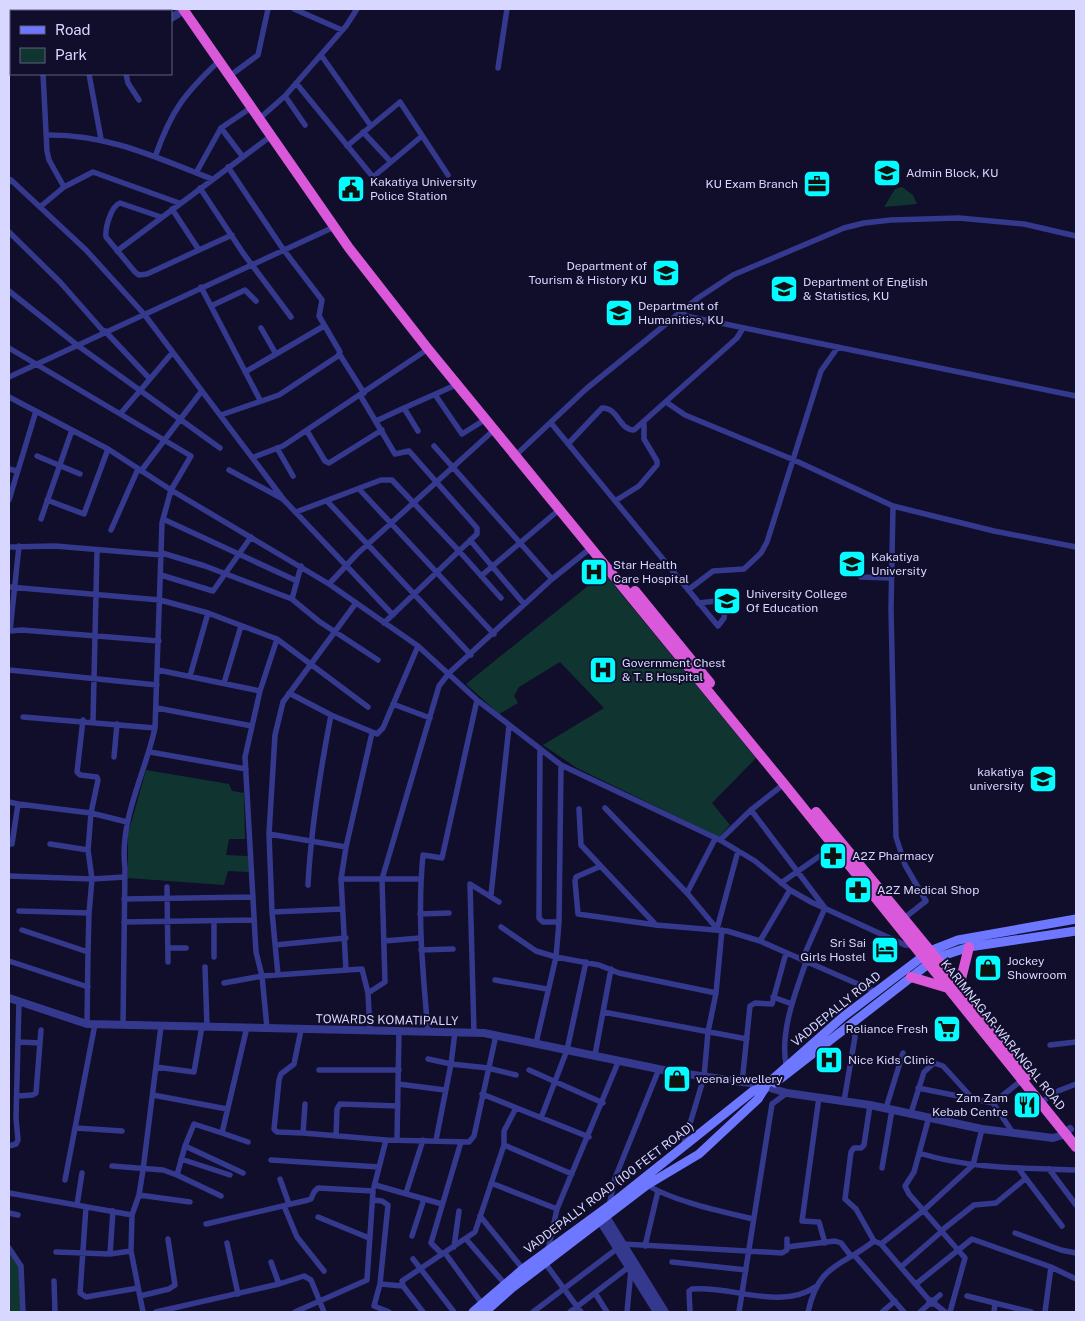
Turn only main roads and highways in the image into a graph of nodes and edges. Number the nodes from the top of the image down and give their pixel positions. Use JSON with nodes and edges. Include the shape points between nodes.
{"nodes":[{"id":1,"x":186,"y":9,"type":"edge"},
{"id":2,"x":262,"y":117,"type":"junction"},
{"id":3,"x":518,"y":453,"type":"junction"},
{"id":4,"x":1076,"y":919,"type":"edge"},
{"id":5,"x":1076,"y":930,"type":"edge"},
{"id":6,"x":970,"y":947,"type":"junction"},
{"id":7,"x":926,"y":954,"type":"junction"},
{"id":8,"x":911,"y":977,"type":"junction"},
{"id":9,"x":954,"y":987,"type":"junction"},
{"id":10,"x":766,"y":1086,"type":"junction"},
{"id":11,"x":1070,"y":1133,"type":"edge"},
{"id":12,"x":1076,"y":1147,"type":"edge"},
{"id":13,"x":603,"y":1214,"type":"junction"},
{"id":14,"x":484,"y":1308,"type":"edge"},
{"id":15,"x":473,"y":1312,"type":"edge"}],
"edges":[{"from":1,"to":2,"type":"highway","via":[[235,72]]},
{"from":1,"to":2,"type":"highway"},
{"from":2,"to":3,"type":"highway","via":[[353,244]]},
{"from":2,"to":3,"type":"highway","via":[[334,227],[428,349]]},
{"from":3,"to":7,"type":"highway","via":[[834,846]]},
{"from":3,"to":7,"type":"highway","via":[[903,918]]},
{"from":4,"to":7,"type":"main road","via":[[951,941]]},
{"from":5,"to":6,"type":"main road"},
{"from":6,"to":7,"type":"main road"},
{"from":6,"to":9,"type":"highway"},
{"from":7,"to":8,"type":"main road"},
{"from":7,"to":9,"type":"highway","name":"KARIMNAGAR-WARANGAL ROAD"},
{"from":7,"to":10,"type":"main road","name":"VADDEPALLY ROAD","via":[[786,1065]]},
{"from":8,"to":9,"type":"highway"},
{"from":8,"to":10,"type":"main road","via":[[776,1082]]},
{"from":9,"to":11,"type":"highway","name":"KARIMNAGAR-WARANGAL ROAD"},
{"from":9,"to":11,"type":"highway","name":"KARIMNAGAR-WARANGAL ROAD","via":[[1022,1080]]},
{"from":10,"to":13,"type":"main road","name":"VADDEPALLY ROAD (100 FEET ROAD)","via":[[754,1091]]},
{"from":10,"to":13,"type":"main road","via":[[758,1099],[699,1154]]},
{"from":11,"to":12,"type":"highway","name":"KARIMNAGAR-WARANGAL ROAD"},
{"from":13,"to":14,"type":"main road"},
{"from":13,"to":14,"type":"main road","name":"VADDEPALLY ROAD (100 FEET ROAD)","via":[[504,1284]]},
{"from":14,"to":15,"type":"main road","name":"VADDEPALLY ROAD (100 FEET ROAD)"}]}
